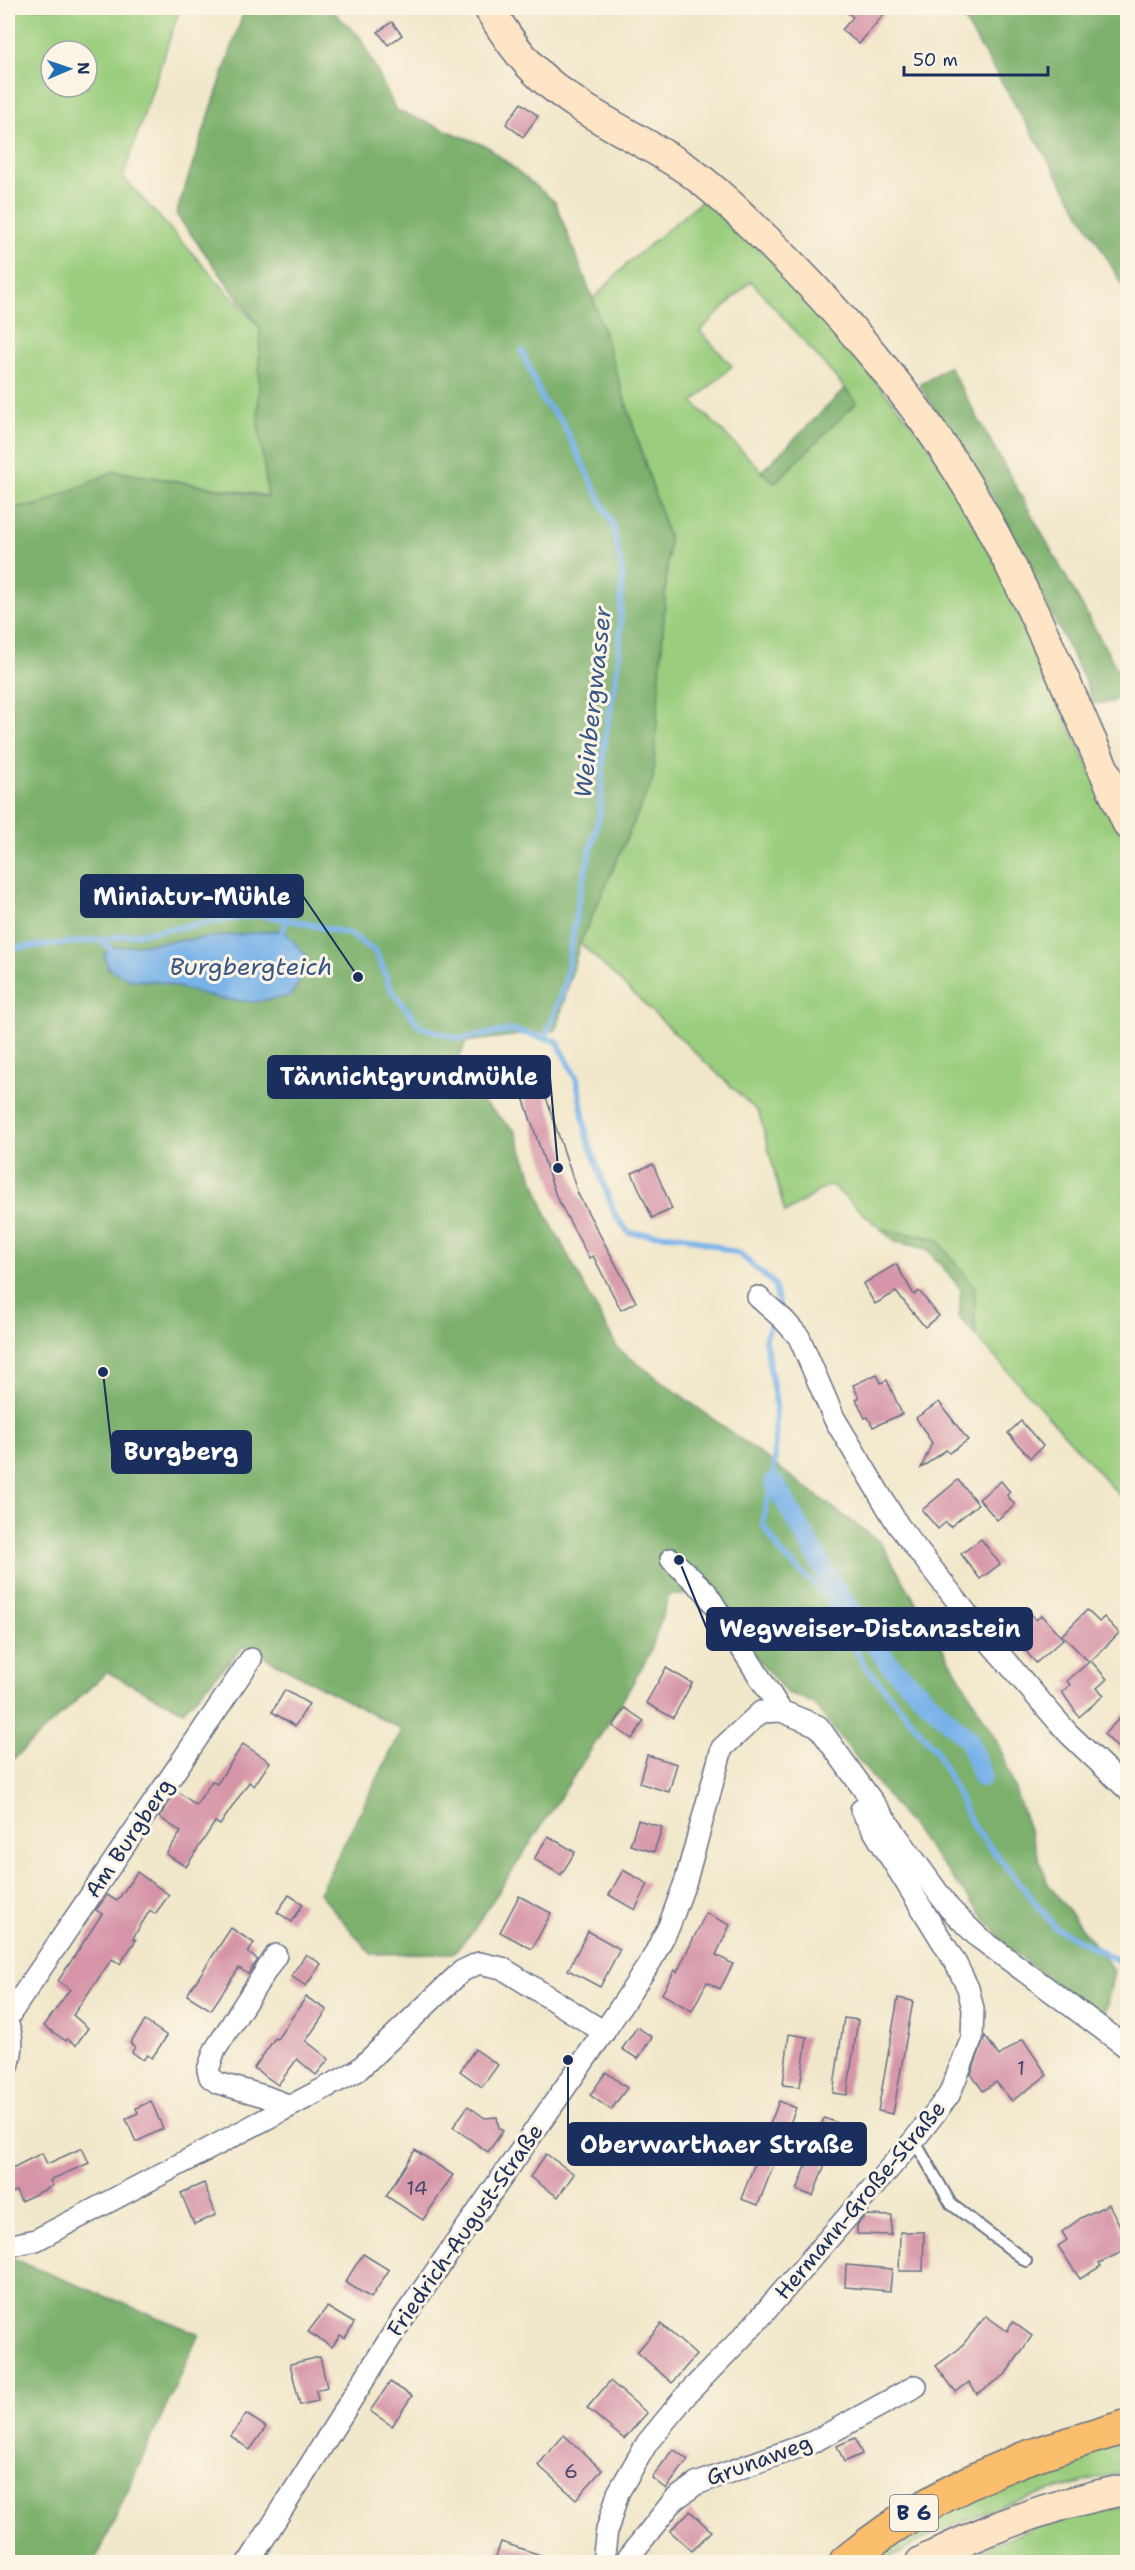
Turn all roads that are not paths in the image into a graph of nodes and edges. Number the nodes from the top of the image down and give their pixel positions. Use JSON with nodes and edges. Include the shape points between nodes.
{"nodes":[{"id":1,"x":489,"y":8,"type":"edge"},
{"id":2,"x":1128,"y":824,"type":"edge"},
{"id":3,"x":758,"y":1298,"type":"dead end"},
{"id":4,"x":671,"y":1559,"type":"dead end"},
{"id":5,"x":251,"y":1659,"type":"dead end"},
{"id":6,"x":781,"y":1711,"type":"junction"},
{"id":7,"x":836,"y":1749,"type":"junction"},
{"id":8,"x":1125,"y":1782,"type":"edge"},
{"id":9,"x":276,"y":1955,"type":"dead end"},
{"id":10,"x":8,"y":2017,"type":"edge"},
{"id":11,"x":8,"y":2025,"type":"edge"},
{"id":12,"x":604,"y":2032,"type":"junction"},
{"id":13,"x":1128,"y":2048,"type":"edge"},
{"id":14,"x":8,"y":2067,"type":"edge"},
{"id":15,"x":290,"y":2106,"type":"junction"},
{"id":16,"x":914,"y":2140,"type":"junction"},
{"id":17,"x":8,"y":2246,"type":"edge"},
{"id":18,"x":1026,"y":2261,"type":"dead end"},
{"id":19,"x":916,"y":2386,"type":"dead end"},
{"id":20,"x":1128,"y":2426,"type":"edge"},
{"id":21,"x":1128,"y":2488,"type":"edge"},
{"id":22,"x":249,"y":2562,"type":"edge"},
{"id":23,"x":603,"y":2562,"type":"edge"},
{"id":24,"x":625,"y":2562,"type":"edge"},
{"id":25,"x":846,"y":2562,"type":"edge"},
{"id":26,"x":921,"y":2562,"type":"edge"}],
"edges":[{"from":1,"to":2,"type":"street","via":[[510,41],[544,79],[689,171],[748,222],[871,354],[929,429],[979,505],[1049,646]]},
{"from":3,"to":8,"type":"street","via":[[799,1337],[834,1418],[898,1525],[1060,1725]]},
{"from":4,"to":6,"type":"street","via":[[706,1592]]},
{"from":5,"to":10,"type":"street","name":"Am Burgberg"},
{"from":6,"to":7,"type":"street","via":[[818,1726]]},
{"from":6,"to":12,"type":"street","name":"Friedrich-August-Straße","via":[[761,1712],[722,1748],[686,1880],[669,1926]]},
{"from":7,"to":13,"type":"street","via":[[949,1908],[978,1937]]},
{"from":7,"to":16,"type":"street","name":"Hermann-Große-Straße","via":[[844,1786],[955,1962],[973,2009],[972,2038],[949,2095]]},
{"from":9,"to":15,"type":"street","via":[[215,2050],[208,2070],[218,2083]]},
{"from":11,"to":14,"type":"street","via":[[12,2047]]},
{"from":12,"to":15,"type":"street","via":[[502,1968],[480,1963],[462,1971],[357,2071]]},
{"from":12,"to":22,"type":"street","name":"Friedrich-August-Straße","via":[[401,2321]]},
{"from":15,"to":17,"type":"street","via":[[36,2240]]},
{"from":16,"to":18,"type":"lane","via":[[951,2204]]},
{"from":16,"to":23,"type":"street","name":"Hermann-Große-Straße","via":[[646,2443],[618,2493]]},
{"from":19,"to":24,"type":"street","name":"Grunaweg","via":[[813,2442],[696,2484],[674,2500]]},
{"from":20,"to":25,"type":"main road","number":"B 6","via":[[988,2474],[903,2519]]},
{"from":21,"to":26,"type":"street","via":[[1017,2519]]}]}
